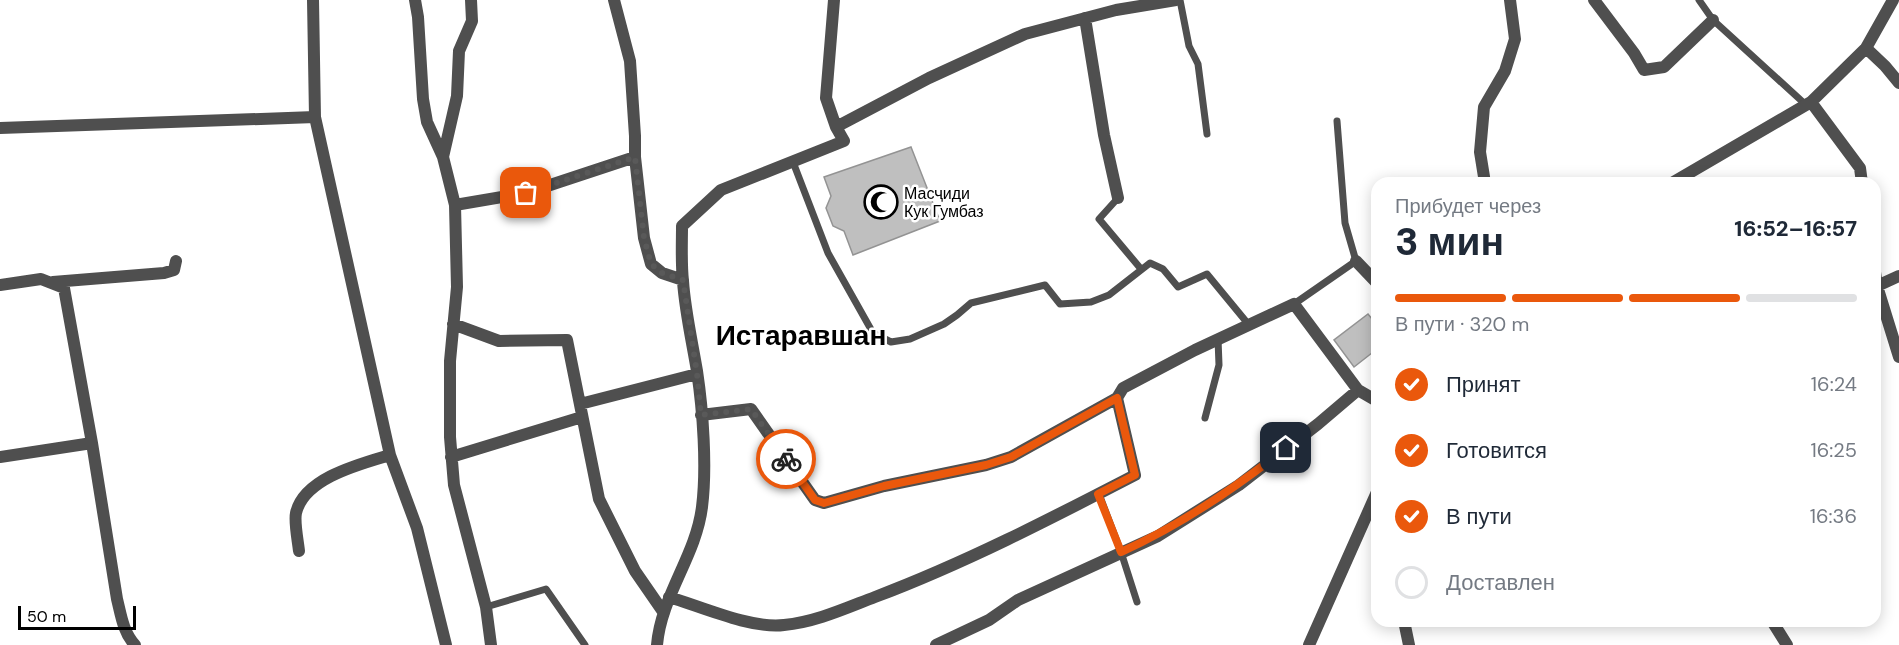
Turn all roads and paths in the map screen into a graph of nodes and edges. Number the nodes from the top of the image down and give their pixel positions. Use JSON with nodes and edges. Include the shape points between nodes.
{"nodes":[{"id":1,"x":313,"y":0,"type":"edge"},
{"id":2,"x":415,"y":0,"type":"edge"},
{"id":3,"x":471,"y":0,"type":"edge"},
{"id":4,"x":614,"y":0,"type":"edge"},
{"id":5,"x":834,"y":0,"type":"edge"},
{"id":6,"x":1178,"y":0,"type":"edge"},
{"id":7,"x":1510,"y":0,"type":"edge"},
{"id":8,"x":1594,"y":0,"type":"edge"},
{"id":9,"x":1699,"y":0,"type":"edge"},
{"id":10,"x":1893,"y":0,"type":"edge"},
{"id":11,"x":1115,"y":5,"type":"edge"},
{"id":12,"x":1085,"y":18,"type":"junction"},
{"id":13,"x":1713,"y":20,"type":"junction"},
{"id":14,"x":1866,"y":48,"type":"junction"},
{"id":15,"x":1899,"y":83,"type":"edge"},
{"id":16,"x":1808,"y":103,"type":"junction"},
{"id":17,"x":315,"y":117,"type":"junction"},
{"id":18,"x":1337,"y":121,"type":"dead end"},
{"id":19,"x":836,"y":127,"type":"junction"},
{"id":20,"x":0,"y":128,"type":"edge"},
{"id":21,"x":1207,"y":134,"type":"dead end"},
{"id":22,"x":443,"y":157,"type":"junction"},
{"id":23,"x":635,"y":157,"type":"junction"},
{"id":24,"x":793,"y":162,"type":"junction"},
{"id":25,"x":1484,"y":177,"type":"edge"},
{"id":26,"x":1682,"y":177,"type":"edge"},
{"id":27,"x":1861,"y":177,"type":"edge"},
{"id":28,"x":1118,"y":198,"type":"joint"},
{"id":29,"x":455,"y":205,"type":"junction"},
{"id":30,"x":176,"y":261,"type":"dead end"},
{"id":31,"x":1356,"y":261,"type":"junction"},
{"id":32,"x":1141,"y":269,"type":"junction"},
{"id":33,"x":1899,"y":276,"type":"edge"},
{"id":34,"x":1371,"y":277,"type":"edge"},
{"id":35,"x":683,"y":280,"type":"junction"},
{"id":36,"x":49,"y":283,"type":"junction"},
{"id":37,"x":1881,"y":284,"type":"edge"},
{"id":38,"x":0,"y":285,"type":"edge"},
{"id":39,"x":1881,"y":299,"type":"edge"},
{"id":40,"x":1294,"y":304,"type":"junction"},
{"id":41,"x":453,"y":324,"type":"junction"},
{"id":42,"x":1249,"y":325,"type":"junction"},
{"id":43,"x":1218,"y":339,"type":"junction"},
{"id":44,"x":1899,"y":357,"type":"edge"},
{"id":45,"x":697,"y":374,"type":"junction"},
{"id":46,"x":1358,"y":390,"type":"junction"},
{"id":47,"x":1117,"y":398,"type":"junction"},
{"id":48,"x":1371,"y":398,"type":"edge"},
{"id":49,"x":580,"y":404,"type":"junction"},
{"id":50,"x":701,"y":415,"type":"junction"},
{"id":51,"x":582,"y":417,"type":"junction"},
{"id":52,"x":1206,"y":418,"type":"dead end"},
{"id":53,"x":92,"y":443,"type":"junction"},
{"id":54,"x":390,"y":455,"type":"junction"},
{"id":55,"x":0,"y":457,"type":"edge"},
{"id":56,"x":451,"y":457,"type":"junction"},
{"id":57,"x":1098,"y":494,"type":"junction"},
{"id":58,"x":1371,"y":510,"type":"edge"},
{"id":59,"x":299,"y":551,"type":"dead end"},
{"id":60,"x":1121,"y":552,"type":"junction"},
{"id":61,"x":669,"y":597,"type":"junction"},
{"id":62,"x":1137,"y":602,"type":"dead end"},
{"id":63,"x":486,"y":607,"type":"junction"},
{"id":64,"x":663,"y":613,"type":"junction"},
{"id":65,"x":1405,"y":627,"type":"edge"},
{"id":66,"x":1776,"y":627,"type":"edge"},
{"id":67,"x":135,"y":645,"type":"edge"},
{"id":68,"x":446,"y":645,"type":"edge"},
{"id":69,"x":491,"y":645,"type":"edge"},
{"id":70,"x":585,"y":645,"type":"edge"},
{"id":71,"x":657,"y":645,"type":"edge"},
{"id":72,"x":936,"y":645,"type":"edge"},
{"id":73,"x":1309,"y":645,"type":"edge"},
{"id":74,"x":1409,"y":645,"type":"edge"},
{"id":75,"x":1787,"y":645,"type":"edge"}],
"edges":[{"from":1,"to":17,"type":"street"},
{"from":2,"to":22,"type":"street","via":[[427,122]]},
{"from":3,"to":22,"type":"street","via":[[472,21],[459,51],[457,96]]},
{"from":4,"to":23,"type":"street","via":[[630,61]]},
{"from":5,"to":19,"type":"street","via":[[826,98]]},
{"from":6,"to":11,"type":"street"},
{"from":6,"to":21,"type":"lane","via":[[1189,46],[1198,64]]},
{"from":7,"to":25,"type":"street","via":[[1515,39],[1505,71],[1484,107],[1480,152]]},
{"from":8,"to":13,"type":"street","via":[[1644,70],[1664,67]]},
{"from":9,"to":13,"type":"lane"},
{"from":10,"to":14,"type":"street"},
{"from":11,"to":12,"type":"street"},
{"from":12,"to":19,"type":"street","via":[[1025,34]]},
{"from":12,"to":28,"type":"street"},
{"from":13,"to":16,"type":"lane"},
{"from":14,"to":15,"type":"street"},
{"from":14,"to":16,"type":"street"},
{"from":16,"to":26,"type":"street"},
{"from":16,"to":27,"type":"street","via":[[1860,168]]},
{"from":17,"to":20,"type":"street"},
{"from":17,"to":54,"type":"street"},
{"from":18,"to":31,"type":"lane","via":[[1345,224]]},
{"from":19,"to":24,"type":"street","via":[[844,141]]},
{"from":22,"to":29,"type":"street"},
{"from":23,"to":29,"type":"street","via":[[526,193]]},
{"from":23,"to":35,"type":"street","via":[[644,238],[651,264],[662,273]]},
{"from":24,"to":32,"type":"lane","via":[[828,253],[873,333],[891,342],[910,339],[944,324],[971,303],[1044,285],[1060,304],[1091,302],[1109,295]]},
{"from":24,"to":35,"type":"street","via":[[721,190],[682,226]]},
{"from":28,"to":32,"type":"lane","via":[[1099,219]]},
{"from":29,"to":41,"type":"street","via":[[457,287]]},
{"from":30,"to":36,"type":"street","via":[[174,270],[164,273]]},
{"from":31,"to":34,"type":"street"},
{"from":31,"to":40,"type":"lane"},
{"from":32,"to":42,"type":"lane","via":[[1150,263],[1163,269],[1178,287],[1207,274]]},
{"from":33,"to":37,"type":"street"},
{"from":35,"to":45,"type":"street"},
{"from":36,"to":38,"type":"street","via":[[41,279]]},
{"from":36,"to":53,"type":"street","via":[[64,288]]},
{"from":39,"to":44,"type":"street"},
{"from":40,"to":42,"type":"street"},
{"from":40,"to":46,"type":"street"},
{"from":41,"to":49,"type":"street","via":[[499,341],[567,340]]},
{"from":41,"to":56,"type":"street"},
{"from":42,"to":43,"type":"street"},
{"from":43,"to":47,"type":"street","via":[[1123,387]]},
{"from":43,"to":52,"type":"lane","via":[[1219,365]]},
{"from":45,"to":49,"type":"street"},
{"from":45,"to":50,"type":"street"},
{"from":46,"to":48,"type":"street"},
{"from":46,"to":60,"type":"street","via":[[1239,484],[1158,536]]},
{"from":47,"to":50,"type":"street","via":[[1011,457],[824,503],[815,500],[751,409]]},
{"from":47,"to":57,"type":"street","via":[[1135,475]]},
{"from":49,"to":51,"type":"street"},
{"from":50,"to":61,"type":"street","via":[[702,508],[693,546]]},
{"from":51,"to":56,"type":"street"},
{"from":51,"to":64,"type":"street","via":[[599,499],[635,571]]},
{"from":53,"to":55,"type":"street"},
{"from":53,"to":67,"type":"street","via":[[121,615]]},
{"from":54,"to":59,"type":"street","via":[[351,466],[305,495],[296,513]]},
{"from":54,"to":68,"type":"street","via":[[417,528]]},
{"from":56,"to":63,"type":"street","via":[[454,485]]},
{"from":57,"to":60,"type":"lane"},
{"from":57,"to":61,"type":"street","via":[[931,576],[818,618],[783,626],[752,623]]},
{"from":58,"to":73,"type":"street"},
{"from":60,"to":62,"type":"lane"},
{"from":60,"to":72,"type":"street","via":[[1018,600],[989,620]]},
{"from":61,"to":64,"type":"street"},
{"from":63,"to":69,"type":"street"},
{"from":63,"to":70,"type":"lane","via":[[546,589]]},
{"from":64,"to":71,"type":"street"},
{"from":65,"to":74,"type":"street"},
{"from":66,"to":75,"type":"street"}]}
